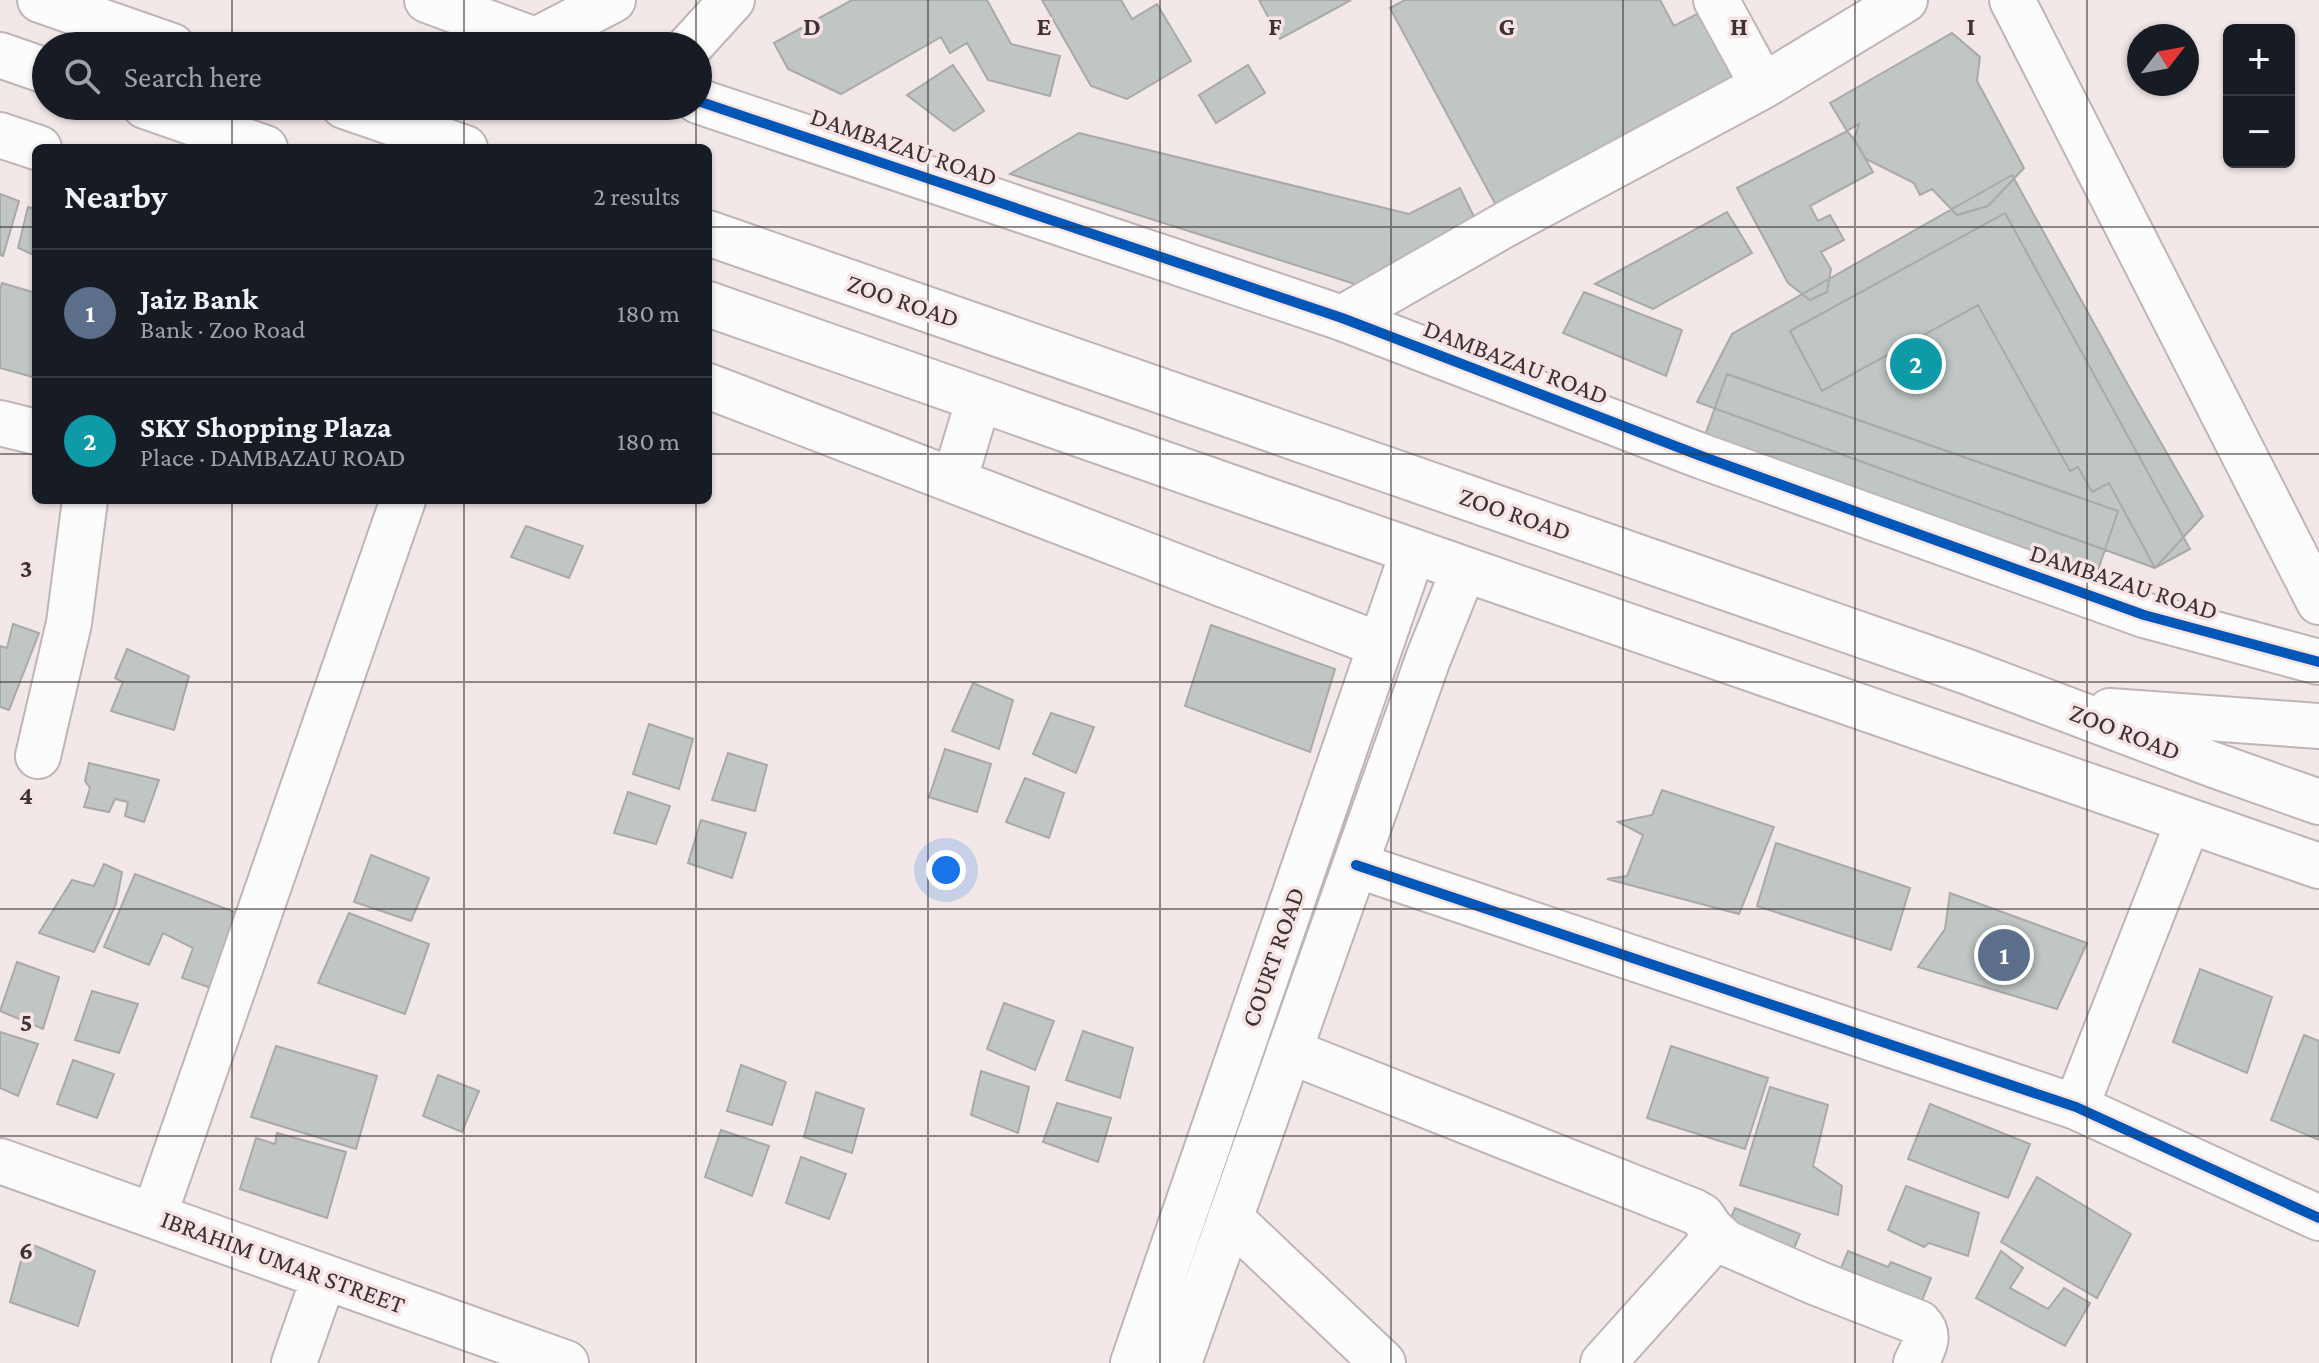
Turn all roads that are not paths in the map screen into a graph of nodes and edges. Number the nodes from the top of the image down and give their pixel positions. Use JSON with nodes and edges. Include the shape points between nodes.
{"nodes":[{"id":1,"x":40,"y":0,"type":"edge"},
{"id":2,"x":427,"y":0,"type":"edge"},
{"id":3,"x":613,"y":0,"type":"edge"},
{"id":4,"x":732,"y":0,"type":"edge"},
{"id":5,"x":1716,"y":0,"type":"edge"},
{"id":6,"x":1905,"y":0,"type":"edge"},
{"id":7,"x":2012,"y":0,"type":"edge"},
{"id":8,"x":132,"y":32,"type":"edge"},
{"id":9,"x":514,"y":32,"type":"edge"},
{"id":10,"x":562,"y":32,"type":"edge"},
{"id":11,"x":703,"y":32,"type":"edge"},
{"id":12,"x":0,"y":55,"type":"edge"},
{"id":13,"x":32,"y":66,"type":"edge"},
{"id":14,"x":1763,"y":86,"type":"junction"},
{"id":15,"x":712,"y":106,"type":"edge"},
{"id":16,"x":185,"y":120,"type":"edge"},
{"id":17,"x":384,"y":120,"type":"edge"},
{"id":18,"x":0,"y":135,"type":"edge"},
{"id":19,"x":254,"y":144,"type":"edge"},
{"id":20,"x":453,"y":144,"type":"edge"},
{"id":21,"x":32,"y":146,"type":"edge"},
{"id":22,"x":712,"y":234,"type":"edge"},
{"id":23,"x":712,"y":305,"type":"edge"},
{"id":24,"x":1342,"y":318,"type":"junction"},
{"id":25,"x":712,"y":388,"type":"edge"},
{"id":26,"x":979,"y":399,"type":"junction"},
{"id":27,"x":0,"y":423,"type":"edge"},
{"id":28,"x":32,"y":431,"type":"edge"},
{"id":29,"x":954,"y":481,"type":"junction"},
{"id":30,"x":84,"y":504,"type":"edge"},
{"id":31,"x":402,"y":504,"type":"edge"},
{"id":32,"x":1413,"y":551,"type":"junction"},
{"id":33,"x":1464,"y":569,"type":"junction"},
{"id":34,"x":2319,"y":602,"type":"edge"},
{"id":35,"x":1380,"y":645,"type":"junction"},
{"id":36,"x":2319,"y":662,"type":"edge"},
{"id":37,"x":2063,"y":708,"type":"junction"},
{"id":38,"x":2319,"y":726,"type":"edge"},
{"id":39,"x":38,"y":756,"type":"dead end"},
{"id":40,"x":2319,"y":802,"type":"edge"},
{"id":41,"x":2188,"y":822,"type":"junction"},
{"id":42,"x":2238,"y":838,"type":"junction"},
{"id":43,"x":1356,"y":865,"type":"junction"},
{"id":44,"x":2319,"y":866,"type":"edge"},
{"id":45,"x":2319,"y":897,"type":"edge"},
{"id":46,"x":1289,"y":1051,"type":"junction"},
{"id":47,"x":2076,"y":1107,"type":"junction"},
{"id":48,"x":0,"y":1161,"type":"edge"},
{"id":49,"x":154,"y":1216,"type":"junction"},
{"id":50,"x":1230,"y":1218,"type":"junction"},
{"id":51,"x":2319,"y":1218,"type":"edge"},
{"id":52,"x":1717,"y":1236,"type":"junction"},
{"id":53,"x":324,"y":1277,"type":"junction"},
{"id":54,"x":294,"y":1363,"type":"edge"},
{"id":55,"x":566,"y":1363,"type":"edge"},
{"id":56,"x":1133,"y":1363,"type":"edge"},
{"id":57,"x":1179,"y":1363,"type":"edge"},
{"id":58,"x":1383,"y":1363,"type":"edge"},
{"id":59,"x":1603,"y":1363,"type":"edge"},
{"id":60,"x":1916,"y":1363,"type":"edge"}],
"edges":[{"from":1,"to":8,"type":"street"},
{"from":2,"to":9,"type":"street"},
{"from":3,"to":10,"type":"street"},
{"from":4,"to":11,"type":"street"},
{"from":5,"to":14,"type":"street"},
{"from":6,"to":14,"type":"street"},
{"from":7,"to":34,"type":"street"},
{"from":12,"to":13,"type":"street"},
{"from":14,"to":24,"type":"street"},
{"from":15,"to":24,"type":"street","name":"DAMBAZAU ROAD"},
{"from":16,"to":19,"type":"street"},
{"from":17,"to":20,"type":"street"},
{"from":18,"to":21,"type":"street"},
{"from":22,"to":37,"type":"street","name":"ZOO ROAD"},
{"from":23,"to":26,"type":"street"},
{"from":24,"to":36,"type":"street","name":"DAMBAZAU ROAD","via":[[1926,539],[2144,615]]},
{"from":25,"to":29,"type":"street"},
{"from":26,"to":29,"type":"street"},
{"from":26,"to":32,"type":"street"},
{"from":27,"to":28,"type":"street"},
{"from":29,"to":35,"type":"street"},
{"from":30,"to":39,"type":"street","via":[[69,623]]},
{"from":31,"to":49,"type":"street"},
{"from":32,"to":33,"type":"street"},
{"from":32,"to":35,"type":"street","name":"COURT ROAD"},
{"from":33,"to":41,"type":"street"},
{"from":33,"to":43,"type":"street","name":"COURT ROAD"},
{"from":35,"to":56,"type":"street","name":"COURT ROAD"},
{"from":37,"to":38,"type":"street"},
{"from":37,"to":40,"type":"street","name":"ZOO ROAD"},
{"from":41,"to":42,"type":"street"},
{"from":41,"to":47,"type":"street"},
{"from":42,"to":44,"type":"street"},
{"from":42,"to":45,"type":"street"},
{"from":43,"to":46,"type":"street","name":"COURT ROAD"},
{"from":43,"to":47,"type":"street"},
{"from":46,"to":50,"type":"street","name":"COURT ROAD"},
{"from":46,"to":52,"type":"street","via":[[1693,1211]]},
{"from":47,"to":51,"type":"street"},
{"from":48,"to":49,"type":"street","name":"IBRAHIM UMAR STREET"},
{"from":49,"to":53,"type":"street","name":"IBRAHIM UMAR STREET"},
{"from":50,"to":57,"type":"street","name":"COURT ROAD"},
{"from":50,"to":58,"type":"street"},
{"from":52,"to":59,"type":"street"},
{"from":52,"to":60,"type":"street","via":[[1919,1323],[1926,1340]]},
{"from":53,"to":54,"type":"street"},
{"from":53,"to":55,"type":"street","name":"IBRAHIM UMAR STREET"}]}
